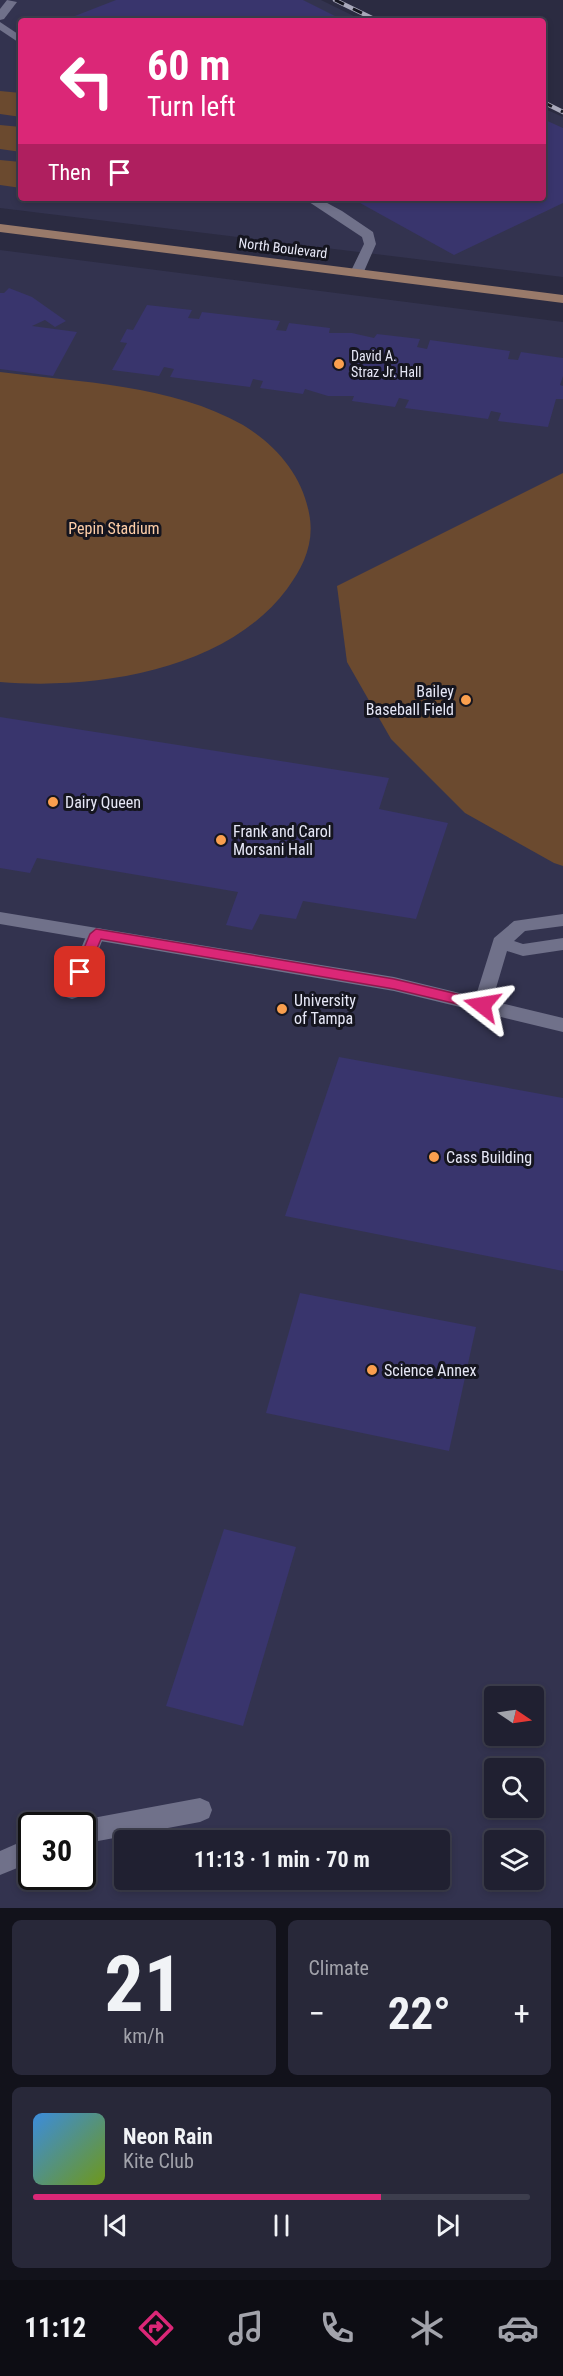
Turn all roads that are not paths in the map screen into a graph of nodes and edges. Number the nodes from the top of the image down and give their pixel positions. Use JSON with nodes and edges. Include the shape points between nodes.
{"nodes":[{"id":1,"x":11,"y":2,"type":"dead end"},
{"id":2,"x":0,"y":17,"type":"edge"},
{"id":3,"x":0,"y":25,"type":"edge"},
{"id":4,"x":17,"y":41,"type":"edge"},
{"id":5,"x":314,"y":201,"type":"edge"},
{"id":6,"x":0,"y":228,"type":"edge"},
{"id":7,"x":357,"y":273,"type":"junction"},
{"id":8,"x":563,"y":299,"type":"edge"},
{"id":9,"x":0,"y":918,"type":"edge"},
{"id":10,"x":563,"y":920,"type":"edge"},
{"id":11,"x":96,"y":934,"type":"junction"},
{"id":12,"x":500,"y":943,"type":"junction"},
{"id":13,"x":563,"y":944,"type":"edge"},
{"id":14,"x":72,"y":992,"type":"dead end"},
{"id":15,"x":482,"y":1005,"type":"junction"},
{"id":16,"x":563,"y":1024,"type":"edge"},
{"id":17,"x":200,"y":1810,"type":"dead end"},
{"id":18,"x":96,"y":1829,"type":"edge"},
{"id":19,"x":18,"y":1855,"type":"edge"},
{"id":20,"x":0,"y":1863,"type":"edge"}],
"edges":[{"from":1,"to":2,"type":"street"},
{"from":3,"to":4,"type":"street"},
{"from":5,"to":7,"type":"street","via":[[368,235],[370,244]]},
{"from":6,"to":7,"type":"street","name":"North Boulevard"},
{"from":7,"to":8,"type":"street","name":"North Boulevard"},
{"from":9,"to":11,"type":"street"},
{"from":10,"to":12,"type":"street","via":[[520,925]]},
{"from":11,"to":14,"type":"street"},
{"from":11,"to":15,"type":"street","via":[[394,984]]},
{"from":12,"to":13,"type":"street","via":[[523,950]]},
{"from":12,"to":15,"type":"street"},
{"from":15,"to":16,"type":"street"},
{"from":17,"to":18,"type":"street"},
{"from":19,"to":20,"type":"street"}]}
